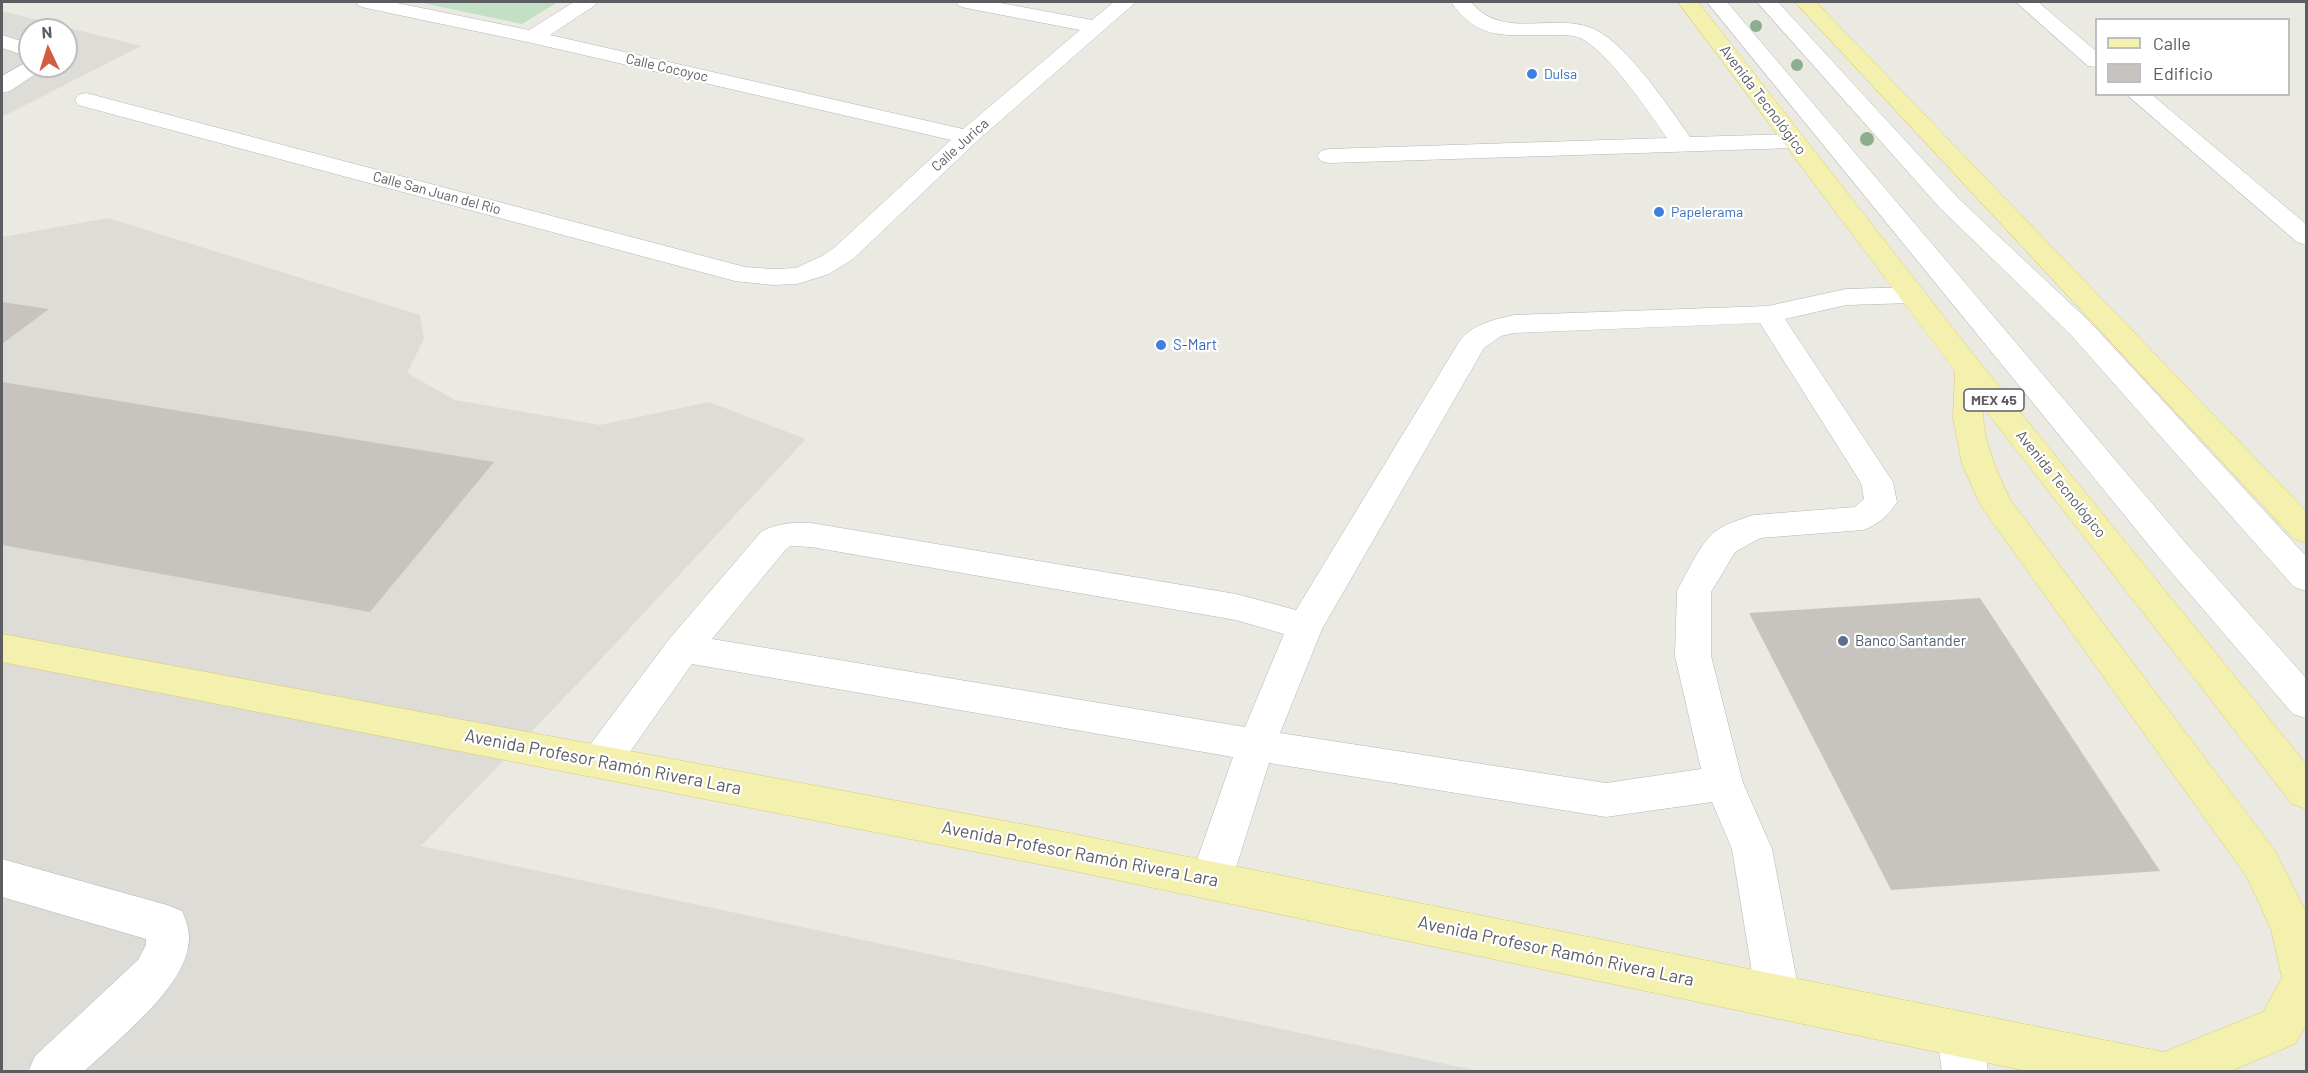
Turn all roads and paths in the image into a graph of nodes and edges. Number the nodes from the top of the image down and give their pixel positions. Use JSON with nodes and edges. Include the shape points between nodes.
{"nodes":[{"id":1,"x":366,"y":2,"type":"edge"},
{"id":2,"x":587,"y":2,"type":"edge"},
{"id":3,"x":966,"y":2,"type":"edge"},
{"id":4,"x":1126,"y":2,"type":"edge"},
{"id":5,"x":1461,"y":2,"type":"edge"},
{"id":6,"x":1688,"y":2,"type":"edge"},
{"id":7,"x":1717,"y":2,"type":"edge"},
{"id":8,"x":1767,"y":2,"type":"edge"},
{"id":9,"x":1805,"y":2,"type":"edge"},
{"id":10,"x":2026,"y":2,"type":"edge"},
{"id":11,"x":1095,"y":27,"type":"junction"},
{"id":12,"x":532,"y":37,"type":"junction"},
{"id":13,"x":2,"y":41,"type":"edge"},
{"id":14,"x":18,"y":47,"type":"edge"},
{"id":15,"x":2095,"y":59,"type":"edge"},
{"id":16,"x":18,"y":75,"type":"edge"},
{"id":17,"x":2,"y":86,"type":"edge"},
{"id":18,"x":2139,"y":96,"type":"edge"},
{"id":19,"x":86,"y":100,"type":"dead end"},
{"id":20,"x":968,"y":137,"type":"junction"},
{"id":21,"x":1794,"y":141,"type":"junction"},
{"id":22,"x":1683,"y":145,"type":"junction"},
{"id":23,"x":1329,"y":156,"type":"dead end"},
{"id":24,"x":2307,"y":237,"type":"edge"},
{"id":25,"x":789,"y":279,"type":"joint"},
{"id":26,"x":1913,"y":294,"type":"junction"},
{"id":27,"x":1768,"y":314,"type":"junction"},
{"id":28,"x":1970,"y":369,"type":"junction"},
{"id":29,"x":2307,"y":531,"type":"edge"},
{"id":30,"x":2307,"y":578,"type":"edge"},
{"id":31,"x":1305,"y":626,"type":"junction"},
{"id":32,"x":2,"y":648,"type":"edge"},
{"id":33,"x":683,"y":648,"type":"junction"},
{"id":34,"x":2307,"y":703,"type":"edge"},
{"id":35,"x":1256,"y":745,"type":"junction"},
{"id":36,"x":602,"y":761,"type":"junction"},
{"id":37,"x":1724,"y":783,"type":"junction"},
{"id":38,"x":2307,"y":792,"type":"edge"},
{"id":39,"x":2,"y":878,"type":"edge"},
{"id":40,"x":1210,"y":880,"type":"junction"},
{"id":41,"x":1778,"y":997,"type":"junction"},
{"id":42,"x":1963,"y":1054,"type":"edge"},
{"id":43,"x":51,"y":1071,"type":"edge"},
{"id":44,"x":2156,"y":1071,"type":"edge"},
{"id":45,"x":2171,"y":1071,"type":"edge"}],
"edges":[{"from":1,"to":12,"type":"street","name":"Calle Cocoyoc"},
{"from":2,"to":12,"type":"street"},
{"from":3,"to":11,"type":"street"},
{"from":4,"to":11,"type":"street","name":"Calle Jurica"},
{"from":5,"to":22,"type":"street","via":[[1477,20],[1495,27],[1570,31],[1595,37],[1663,114]]},
{"from":6,"to":21,"type":"main road","name":"Avenida Tecnológico","number":"MEX 45"},
{"from":7,"to":34,"type":"street","via":[[2172,550]]},
{"from":8,"to":30,"type":"street","via":[[1949,203],[2080,328]]},
{"from":9,"to":29,"type":"main road"},
{"from":10,"to":15,"type":"street"},
{"from":11,"to":20,"type":"street","name":"Calle Jurica"},
{"from":12,"to":20,"type":"street","name":"Calle Cocoyoc"},
{"from":13,"to":14,"type":"street"},
{"from":16,"to":17,"type":"street"},
{"from":18,"to":24,"type":"street"},
{"from":19,"to":25,"type":"street","name":"Calle San Juan del Rio","via":[[744,275]]},
{"from":20,"to":25,"type":"street","name":"Calle Jurica","via":[[844,253],[807,275]]},
{"from":21,"to":22,"type":"street"},
{"from":21,"to":26,"type":"main road","name":"Avenida Tecnológico","number":"MEX 45"},
{"from":22,"to":23,"type":"street"},
{"from":26,"to":27,"type":"street","via":[[1846,297]]},
{"from":26,"to":28,"type":"main road","name":"Avenida Tecnológico","number":"MEX 45"},
{"from":27,"to":31,"type":"street","via":[[1514,324],[1491,330],[1473,342]]},
{"from":27,"to":37,"type":"street","via":[[1877,482],[1881,502],[1863,518],[1754,527],[1723,543],[1694,591],[1693,656]]},
{"from":28,"to":38,"type":"main road","name":"Avenida Tecnológico","number":"MEX 45"},
{"from":28,"to":45,"type":"main road","via":[[1968,418],[1978,464],[1997,506],[2261,864],[2292,927],[2304,978],[2294,1006],[2280,1028]]},
{"from":31,"to":33,"type":"street","via":[[1236,607],[811,535],[786,534],[774,540]]},
{"from":31,"to":35,"type":"street"},
{"from":32,"to":36,"type":"main road","name":"Avenida Profesor Ramón Rivera Lara"},
{"from":33,"to":35,"type":"street"},
{"from":33,"to":36,"type":"street"},
{"from":35,"to":37,"type":"street","via":[[1606,800]]},
{"from":35,"to":40,"type":"street"},
{"from":36,"to":40,"type":"main road","name":"Avenida Profesor Ramón Rivera Lara"},
{"from":37,"to":41,"type":"street","via":[[1752,849]]},
{"from":39,"to":43,"type":"street","via":[[167,925],[166,948],[153,975]]},
{"from":40,"to":41,"type":"main road","name":"Avenida Profesor Ramón Rivera Lara"},
{"from":41,"to":42,"type":"main road","name":"Avenida Profesor Ramón Rivera Lara"},
{"from":42,"to":44,"type":"main road","name":"Avenida Profesor Ramón Rivera Lara"}]}
